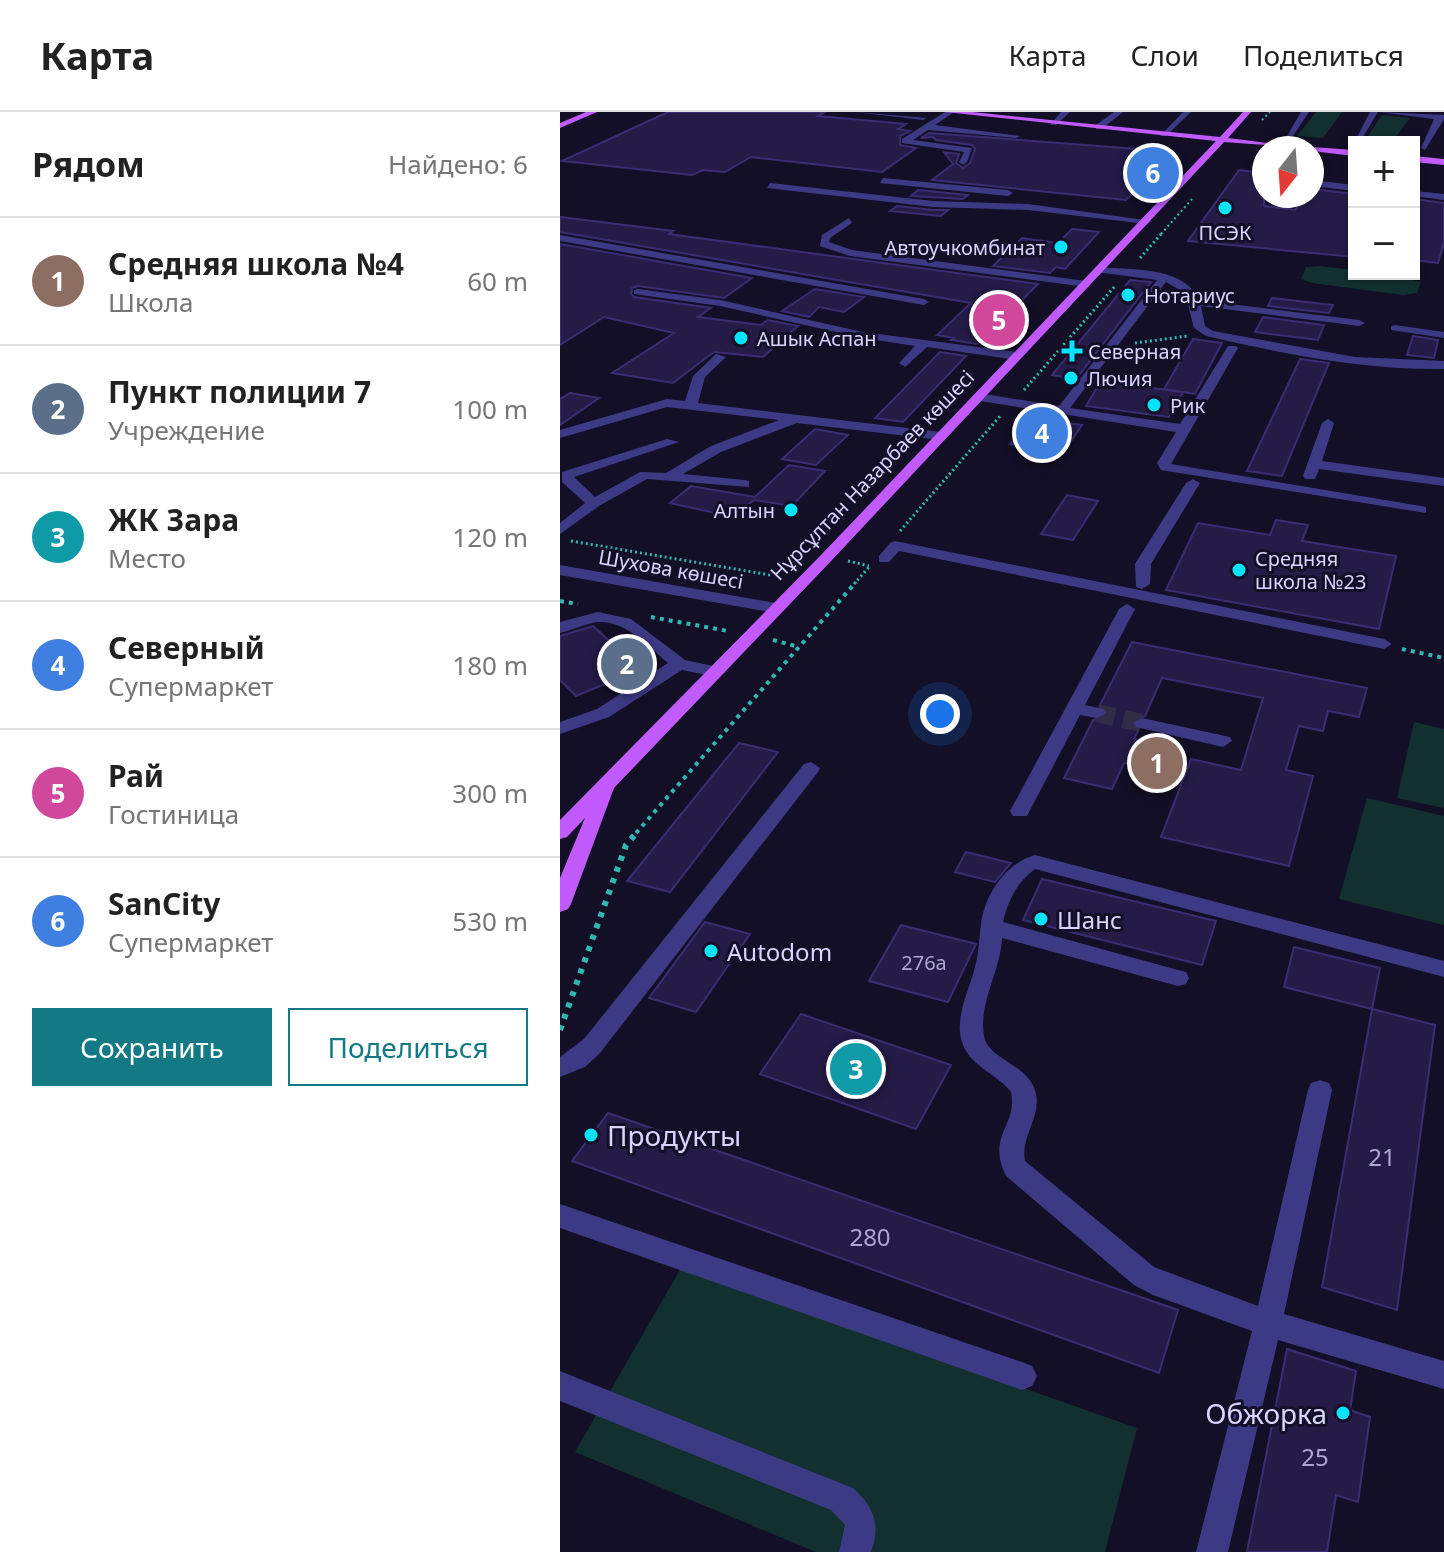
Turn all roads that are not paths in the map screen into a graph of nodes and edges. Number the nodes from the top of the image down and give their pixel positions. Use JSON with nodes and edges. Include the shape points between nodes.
{"nodes":[{"id":1,"x":593,"y":112,"type":"edge"},
{"id":2,"x":859,"y":112,"type":"edge"},
{"id":3,"x":950,"y":112,"type":"edge"},
{"id":4,"x":1066,"y":112,"type":"edge"},
{"id":5,"x":1119,"y":112,"type":"edge"},
{"id":6,"x":1187,"y":112,"type":"edge"},
{"id":7,"x":1247,"y":112,"type":"edge"},
{"id":8,"x":1305,"y":112,"type":"edge"},
{"id":9,"x":1374,"y":112,"type":"edge"},
{"id":10,"x":1383,"y":112,"type":"edge"},
{"id":11,"x":872,"y":113,"type":"edge"},
{"id":12,"x":1442,"y":117,"type":"edge"},
{"id":13,"x":925,"y":122,"type":"junction"},
{"id":14,"x":1053,"y":123,"type":"junction"},
{"id":15,"x":560,"y":126,"type":"edge"},
{"id":16,"x":1099,"y":127,"type":"junction"},
{"id":17,"x":1163,"y":134,"type":"junction"},
{"id":18,"x":1290,"y":134,"type":"dead end"},
{"id":19,"x":1016,"y":136,"type":"dead end"},
{"id":20,"x":1360,"y":136,"type":"edge"},
{"id":21,"x":1220,"y":139,"type":"junction"},
{"id":22,"x":1252,"y":143,"type":"edge"},
{"id":23,"x":1425,"y":148,"type":"dead end"},
{"id":24,"x":1324,"y":150,"type":"edge"},
{"id":25,"x":1348,"y":152,"type":"edge"},
{"id":26,"x":1420,"y":160,"type":"edge"},
{"id":27,"x":963,"y":162,"type":"dead end"},
{"id":28,"x":1444,"y":162,"type":"edge"},
{"id":29,"x":883,"y":181,"type":"dead end"},
{"id":30,"x":1324,"y":184,"type":"edge"},
{"id":31,"x":770,"y":186,"type":"dead end"},
{"id":32,"x":1348,"y":187,"type":"edge"},
{"id":33,"x":1420,"y":195,"type":"edge"},
{"id":34,"x":1038,"y":196,"type":"dead end"},
{"id":35,"x":1444,"y":197,"type":"edge"},
{"id":36,"x":1146,"y":214,"type":"junction"},
{"id":37,"x":849,"y":221,"type":"dead end"},
{"id":38,"x":560,"y":238,"type":"edge"},
{"id":39,"x":1100,"y":270,"type":"junction"},
{"id":40,"x":1164,"y":278,"type":"junction"},
{"id":41,"x":1086,"y":284,"type":"junction"},
{"id":42,"x":638,"y":292,"type":"dead end"},
{"id":43,"x":924,"y":302,"type":"dead end"},
{"id":44,"x":1192,"y":302,"type":"junction"},
{"id":45,"x":1359,"y":323,"type":"dead end"},
{"id":46,"x":1395,"y":328,"type":"dead end"},
{"id":47,"x":1444,"y":335,"type":"edge"},
{"id":48,"x":924,"y":343,"type":"junction"},
{"id":49,"x":1232,"y":348,"type":"dead end"},
{"id":50,"x":1017,"y":356,"type":"junction"},
{"id":51,"x":720,"y":357,"type":"dead end"},
{"id":52,"x":905,"y":363,"type":"dead end"},
{"id":53,"x":1444,"y":365,"type":"edge"},
{"id":54,"x":978,"y":397,"type":"junction"},
{"id":55,"x":691,"y":404,"type":"junction"},
{"id":56,"x":1062,"y":410,"type":"junction"},
{"id":57,"x":797,"y":418,"type":"junction"},
{"id":58,"x":1328,"y":423,"type":"dead end"},
{"id":59,"x":1184,"y":429,"type":"junction"},
{"id":60,"x":560,"y":434,"type":"edge"},
{"id":61,"x":941,"y":436,"type":"junction"},
{"id":62,"x":672,"y":442,"type":"dead end"},
{"id":63,"x":1314,"y":464,"type":"junction"},
{"id":64,"x":670,"y":476,"type":"junction"},
{"id":65,"x":1444,"y":482,"type":"edge"},
{"id":66,"x":1193,"y":483,"type":"dead end"},
{"id":67,"x":744,"y":484,"type":"dead end"},
{"id":68,"x":1305,"y":491,"type":"junction"},
{"id":69,"x":594,"y":503,"type":"junction"},
{"id":70,"x":1421,"y":510,"type":"dead end"},
{"id":71,"x":560,"y":530,"type":"edge"},
{"id":72,"x":884,"y":559,"type":"dead end"},
{"id":73,"x":560,"y":570,"type":"edge"},
{"id":74,"x":1142,"y":584,"type":"dead end"},
{"id":75,"x":776,"y":608,"type":"junction"},
{"id":76,"x":1127,"y":609,"type":"dead end"},
{"id":77,"x":560,"y":628,"type":"edge"},
{"id":78,"x":1384,"y":644,"type":"road end"},
{"id":79,"x":679,"y":664,"type":"junction"},
{"id":80,"x":717,"y":672,"type":"junction"},
{"id":81,"x":1074,"y":708,"type":"junction"},
{"id":82,"x":1097,"y":713,"type":"tunnel mouth"},
{"id":83,"x":1142,"y":723,"type":"tunnel mouth"},
{"id":84,"x":560,"y":728,"type":"edge"},
{"id":85,"x":1223,"y":741,"type":"dead end"},
{"id":86,"x":811,"y":768,"type":"dead end"},
{"id":87,"x":611,"y":779,"type":"junction"},
{"id":88,"x":1020,"y":811,"type":"dead end"},
{"id":89,"x":560,"y":832,"type":"edge"},
{"id":90,"x":560,"y":904,"type":"edge"},
{"id":91,"x":991,"y":927,"type":"junction"},
{"id":92,"x":1444,"y":969,"type":"edge"},
{"id":93,"x":1178,"y":978,"type":"dead end"},
{"id":94,"x":560,"y":1067,"type":"edge"},
{"id":95,"x":1320,"y":1090,"type":"dead end"},
{"id":96,"x":560,"y":1216,"type":"edge"},
{"id":97,"x":1268,"y":1323,"type":"junction"},
{"id":98,"x":1444,"y":1372,"type":"edge"},
{"id":99,"x":1022,"y":1376,"type":"dead end"},
{"id":100,"x":560,"y":1386,"type":"edge"},
{"id":101,"x":855,"y":1552,"type":"edge"},
{"id":102,"x":1212,"y":1552,"type":"edge"}],
"edges":[{"from":1,"to":15,"type":"main road"},
{"from":2,"to":11,"type":"street"},
{"from":3,"to":13,"type":"street"},
{"from":3,"to":14,"type":"main road"},
{"from":4,"to":14,"type":"street"},
{"from":5,"to":16,"type":"street"},
{"from":6,"to":17,"type":"street"},
{"from":7,"to":21,"type":"main road","name":"Нұрсұлтан Назарбаев көшесі"},
{"from":8,"to":18,"type":"street"},
{"from":9,"to":20,"type":"street"},
{"from":10,"to":12,"type":"street"},
{"from":11,"to":13,"type":"street"},
{"from":12,"to":23,"type":"street"},
{"from":13,"to":19,"type":"street"},
{"from":13,"to":27,"type":"street","via":[[906,142],[969,150]]},
{"from":14,"to":16,"type":"main road"},
{"from":16,"to":17,"type":"main road"},
{"from":17,"to":21,"type":"main road"},
{"from":21,"to":22,"type":"main road"},
{"from":21,"to":36,"type":"main road","name":"Нұрсұлтан Назарбаев көшесі","via":[[1160,208]]},
{"from":24,"to":25,"type":"main road"},
{"from":26,"to":28,"type":"main road"},
{"from":29,"to":34,"type":"street"},
{"from":30,"to":32,"type":"street"},
{"from":31,"to":36,"type":"street","via":[[933,204]]},
{"from":33,"to":35,"type":"street"},
{"from":36,"to":39,"type":"main road","name":"Нұрсұлтан Назарбаев көшесі"},
{"from":37,"to":41,"type":"street","via":[[825,237],[824,244],[850,253]]},
{"from":38,"to":43,"type":"street"},
{"from":39,"to":40,"type":"street"},
{"from":39,"to":41,"type":"main road","name":"Нұрсұлтан Назарбаев көшесі"},
{"from":40,"to":44,"type":"street","via":[[1187,287]]},
{"from":40,"to":56,"type":"street"},
{"from":41,"to":50,"type":"main road","name":"Нұрсұлтан Назарбаев көшесі"},
{"from":42,"to":48,"type":"street"},
{"from":44,"to":45,"type":"street"},
{"from":44,"to":53,"type":"street","via":[[1205,331],[1299,352]]},
{"from":46,"to":47,"type":"street"},
{"from":48,"to":50,"type":"street"},
{"from":48,"to":52,"type":"street"},
{"from":49,"to":59,"type":"street"},
{"from":50,"to":54,"type":"main road","name":"Нұрсұлтан Назарбаев көшесі"},
{"from":51,"to":55,"type":"street","via":[[699,376]]},
{"from":54,"to":56,"type":"street"},
{"from":54,"to":61,"type":"main road","name":"Нұрсұлтан Назарбаев көшесі"},
{"from":55,"to":57,"type":"street"},
{"from":55,"to":60,"type":"street","via":[[657,405]]},
{"from":56,"to":59,"type":"street"},
{"from":57,"to":61,"type":"street"},
{"from":57,"to":64,"type":"street","via":[[716,449]]},
{"from":58,"to":63,"type":"street"},
{"from":59,"to":68,"type":"street","via":[[1166,467]]},
{"from":61,"to":75,"type":"main road","name":"Нұрсұлтан Назарбаев көшесі"},
{"from":62,"to":69,"type":"street","via":[[567,475]]},
{"from":63,"to":65,"type":"street"},
{"from":63,"to":68,"type":"street"},
{"from":64,"to":67,"type":"street"},
{"from":64,"to":69,"type":"street","via":[[642,476]]},
{"from":66,"to":74,"type":"street","via":[[1143,564]]},
{"from":68,"to":70,"type":"street"},
{"from":69,"to":71,"type":"street"},
{"from":72,"to":78,"type":"street","via":[[895,546]]},
{"from":73,"to":75,"type":"street","name":"Шухова көшесі"},
{"from":75,"to":80,"type":"main road","name":"Нұрсұлтан Назарбаев көшесі"},
{"from":76,"to":81,"type":"street"},
{"from":77,"to":79,"type":"street","via":[[596,615],[615,617]]},
{"from":79,"to":80,"type":"street"},
{"from":79,"to":84,"type":"street","via":[[593,719]]},
{"from":80,"to":87,"type":"main road","name":"Нұрсұлтан Назарбаев көшесі"},
{"from":81,"to":82,"type":"street"},
{"from":81,"to":88,"type":"street"},
{"from":83,"to":85,"type":"street"},
{"from":86,"to":94,"type":"street","via":[[592,1046]]},
{"from":87,"to":89,"type":"main road","name":"Нұрсұлтан Назарбаев көшесі"},
{"from":87,"to":90,"type":"main road"},
{"from":91,"to":92,"type":"street","via":[[1015,873],[1023,864],[1035,862]]},
{"from":91,"to":93,"type":"street"},
{"from":91,"to":97,"type":"street","via":[[991,951],[972,1037],[980,1054],[1025,1094],[1009,1147],[1015,1168],[1144,1276]]},
{"from":95,"to":97,"type":"street"},
{"from":96,"to":99,"type":"street"},
{"from":97,"to":98,"type":"street"},
{"from":97,"to":102,"type":"street"},
{"from":100,"to":101,"type":"street","via":[[842,1499],[861,1521],[863,1532]]}]}
